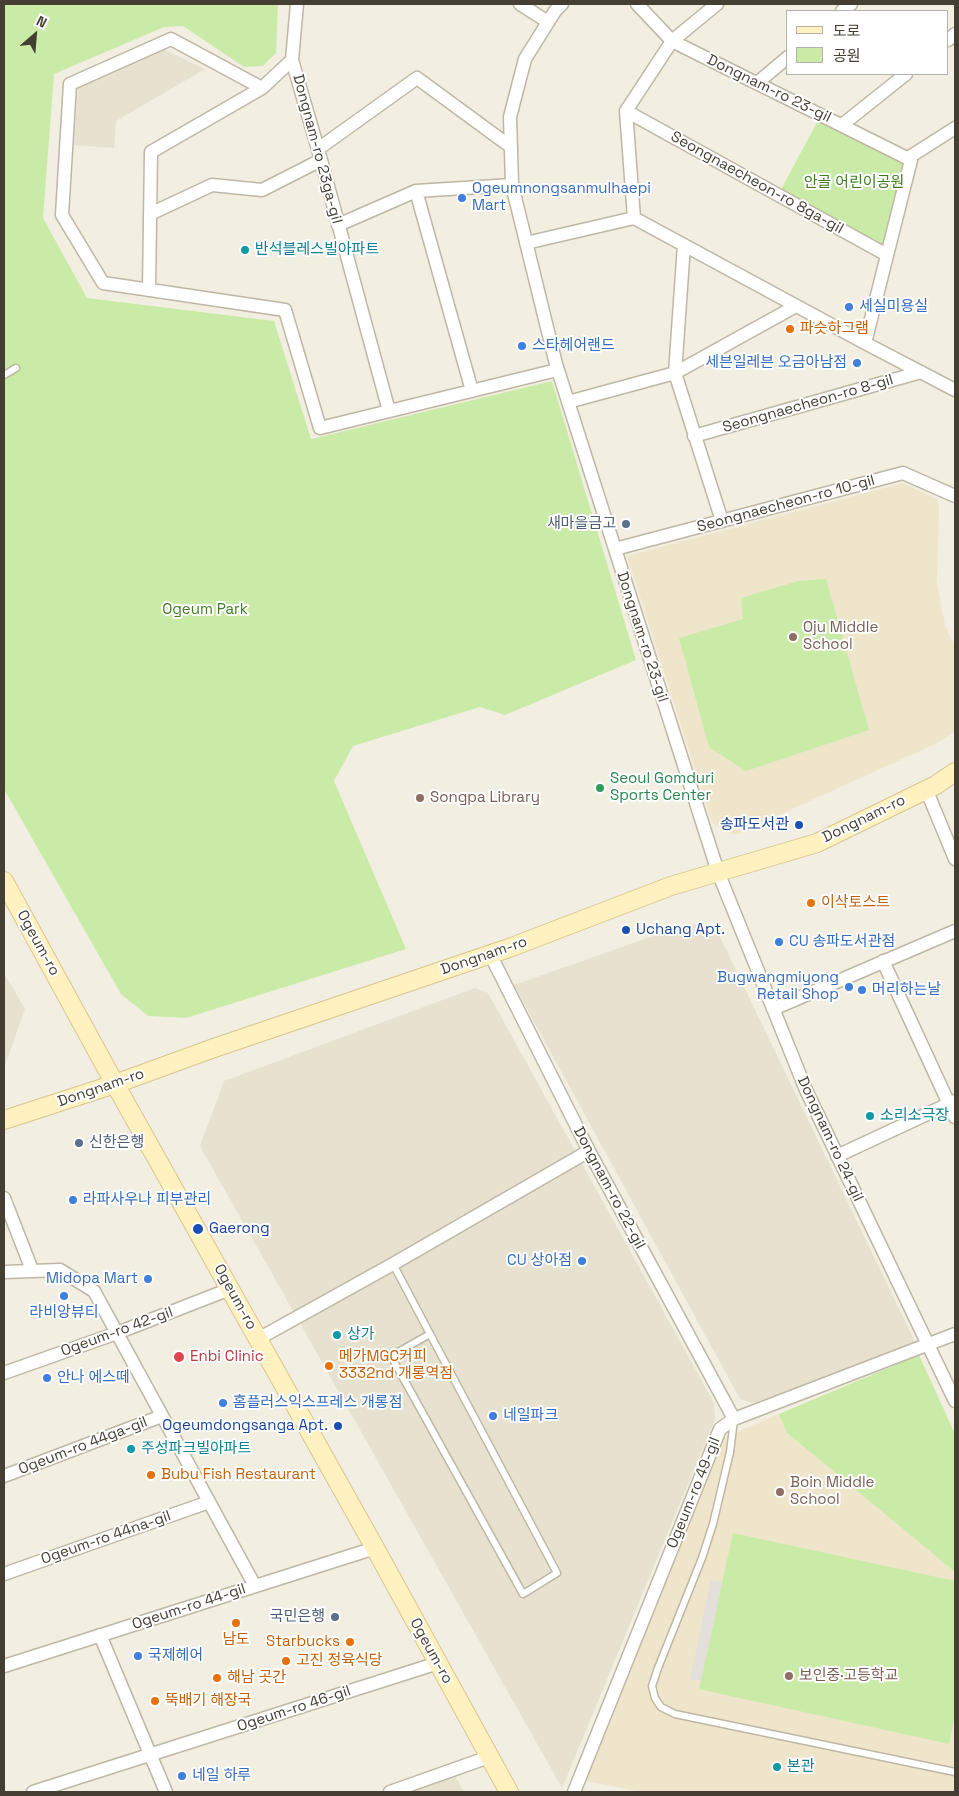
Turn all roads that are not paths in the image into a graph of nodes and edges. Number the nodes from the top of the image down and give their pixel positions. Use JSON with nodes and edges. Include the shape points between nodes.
{"nodes":[{"id":1,"x":297,"y":4,"type":"edge"},
{"id":2,"x":520,"y":4,"type":"edge"},
{"id":3,"x":562,"y":4,"type":"edge"},
{"id":4,"x":637,"y":4,"type":"edge"},
{"id":5,"x":716,"y":4,"type":"edge"},
{"id":6,"x":548,"y":22,"type":"junction"},
{"id":7,"x":672,"y":40,"type":"junction"},
{"id":8,"x":786,"y":59,"type":"edge"},
{"id":9,"x":292,"y":60,"type":"junction"},
{"id":10,"x":905,"y":75,"type":"edge"},
{"id":11,"x":757,"y":83,"type":"junction"},
{"id":12,"x":262,"y":88,"type":"junction"},
{"id":13,"x":626,"y":111,"type":"junction"},
{"id":14,"x":842,"y":125,"type":"junction"},
{"id":15,"x":955,"y":128,"type":"edge"},
{"id":16,"x":511,"y":147,"type":"junction"},
{"id":17,"x":320,"y":154,"type":"junction"},
{"id":18,"x":910,"y":159,"type":"junction"},
{"id":19,"x":512,"y":185,"type":"junction"},
{"id":20,"x":416,"y":191,"type":"junction"},
{"id":21,"x":150,"y":214,"type":"junction"},
{"id":22,"x":634,"y":218,"type":"junction"},
{"id":23,"x":338,"y":224,"type":"junction"},
{"id":24,"x":526,"y":242,"type":"junction"},
{"id":25,"x":684,"y":245,"type":"junction"},
{"id":26,"x":887,"y":255,"type":"junction"},
{"id":27,"x":148,"y":290,"type":"junction"},
{"id":28,"x":796,"y":306,"type":"junction"},
{"id":29,"x":865,"y":343,"type":"junction"},
{"id":30,"x":16,"y":368,"type":"dead end"},
{"id":31,"x":558,"y":370,"type":"junction"},
{"id":32,"x":921,"y":372,"type":"junction"},
{"id":33,"x":675,"y":373,"type":"junction"},
{"id":34,"x":4,"y":375,"type":"edge"},
{"id":35,"x":955,"y":390,"type":"edge"},
{"id":36,"x":472,"y":391,"type":"junction"},
{"id":37,"x":568,"y":402,"type":"junction"},
{"id":38,"x":389,"y":411,"type":"junction"},
{"id":39,"x":694,"y":436,"type":"junction"},
{"id":40,"x":955,"y":496,"type":"edge"},
{"id":41,"x":722,"y":521,"type":"junction"},
{"id":42,"x":615,"y":549,"type":"junction"},
{"id":43,"x":955,"y":772,"type":"edge"},
{"id":44,"x":926,"y":789,"type":"junction"},
{"id":45,"x":955,"y":858,"type":"edge"},
{"id":46,"x":718,"y":872,"type":"junction"},
{"id":47,"x":4,"y":881,"type":"edge"},
{"id":48,"x":955,"y":931,"type":"edge"},
{"id":49,"x":490,"y":954,"type":"junction"},
{"id":50,"x":883,"y":962,"type":"junction"},
{"id":51,"x":773,"y":1009,"type":"junction"},
{"id":52,"x":115,"y":1084,"type":"junction"},
{"id":53,"x":952,"y":1103,"type":"edge"},
{"id":54,"x":955,"y":1118,"type":"edge"},
{"id":55,"x":4,"y":1120,"type":"edge"},
{"id":56,"x":589,"y":1151,"type":"junction"},
{"id":57,"x":837,"y":1156,"type":"junction"},
{"id":58,"x":4,"y":1198,"type":"edge"},
{"id":59,"x":394,"y":1264,"type":"junction"},
{"id":60,"x":32,"y":1270,"type":"junction"},
{"id":61,"x":4,"y":1272,"type":"edge"},
{"id":62,"x":230,"y":1289,"type":"junction"},
{"id":63,"x":117,"y":1333,"type":"junction"},
{"id":64,"x":430,"y":1334,"type":"junction"},
{"id":65,"x":955,"y":1334,"type":"edge"},
{"id":66,"x":258,"y":1339,"type":"junction"},
{"id":67,"x":928,"y":1344,"type":"junction"},
{"id":68,"x":4,"y":1373,"type":"edge"},
{"id":69,"x":955,"y":1401,"type":"edge"},
{"id":70,"x":162,"y":1416,"type":"junction"},
{"id":71,"x":734,"y":1419,"type":"junction"},
{"id":72,"x":4,"y":1476,"type":"edge"},
{"id":73,"x":209,"y":1502,"type":"junction"},
{"id":74,"x":375,"y":1548,"type":"junction"},
{"id":75,"x":4,"y":1574,"type":"edge"},
{"id":76,"x":255,"y":1586,"type":"junction"},
{"id":77,"x":100,"y":1635,"type":"junction"},
{"id":78,"x":438,"y":1663,"type":"junction"},
{"id":79,"x":4,"y":1666,"type":"edge"},
{"id":80,"x":151,"y":1755,"type":"junction"},
{"id":81,"x":488,"y":1757,"type":"junction"},
{"id":82,"x":955,"y":1772,"type":"edge"},
{"id":83,"x":33,"y":1792,"type":"edge"},
{"id":84,"x":166,"y":1792,"type":"edge"},
{"id":85,"x":390,"y":1792,"type":"edge"},
{"id":86,"x":509,"y":1792,"type":"edge"},
{"id":87,"x":574,"y":1792,"type":"edge"}],
"edges":[{"from":1,"to":9,"type":"street","name":"Dongnam-ro 23ga-gil"},
{"from":2,"to":6,"type":"street"},
{"from":3,"to":6,"type":"street","name":"Dongnam-ro 23-gil"},
{"from":4,"to":7,"type":"street","name":"Dongnam-ro 23-gil"},
{"from":5,"to":7,"type":"street"},
{"from":6,"to":16,"type":"street","name":"Dongnam-ro 23-gil","via":[[525,59],[510,117]]},
{"from":7,"to":11,"type":"street","name":"Dongnam-ro 23-gil"},
{"from":7,"to":13,"type":"street"},
{"from":8,"to":11,"type":"street"},
{"from":9,"to":12,"type":"street","name":"Dongnam-ro 23ga-gil"},
{"from":9,"to":17,"type":"street","name":"Dongnam-ro 23ga-gil"},
{"from":10,"to":14,"type":"street"},
{"from":11,"to":14,"type":"street","name":"Dongnam-ro 23-gil"},
{"from":12,"to":21,"type":"street","name":"Dongnam-ro 23ga-gil","via":[[151,152]]},
{"from":12,"to":27,"type":"street","via":[[171,39],[70,84],[62,215],[103,283]]},
{"from":13,"to":22,"type":"street"},
{"from":13,"to":26,"type":"street","name":"Seongnaecheon-ro 8ga-gil"},
{"from":14,"to":18,"type":"street","name":"Dongnam-ro 23-gil"},
{"from":15,"to":18,"type":"street"},
{"from":16,"to":17,"type":"street","via":[[417,78]]},
{"from":16,"to":19,"type":"street","name":"Dongnam-ro 23-gil"},
{"from":17,"to":21,"type":"street","via":[[262,190],[212,185]]},
{"from":17,"to":23,"type":"street","name":"Dongnam-ro 23ga-gil"},
{"from":18,"to":26,"type":"street"},
{"from":19,"to":20,"type":"street"},
{"from":19,"to":24,"type":"street","name":"Dongnam-ro 23-gil"},
{"from":20,"to":23,"type":"street"},
{"from":20,"to":36,"type":"street"},
{"from":21,"to":27,"type":"street","name":"Dongnam-ro 23ga-gil"},
{"from":22,"to":24,"type":"street"},
{"from":22,"to":25,"type":"street","name":"Seongnaecheon-ro 8-gil"},
{"from":23,"to":38,"type":"street","name":"Dongnam-ro 23ga-gil"},
{"from":24,"to":31,"type":"street","name":"Dongnam-ro 23-gil"},
{"from":25,"to":28,"type":"street","name":"Seongnaecheon-ro 8-gil"},
{"from":25,"to":33,"type":"street"},
{"from":26,"to":29,"type":"street"},
{"from":27,"to":38,"type":"street","via":[[285,310],[320,428]]},
{"from":28,"to":29,"type":"street","name":"Seongnaecheon-ro 8-gil"},
{"from":28,"to":33,"type":"street"},
{"from":29,"to":32,"type":"street","name":"Seongnaecheon-ro 8-gil"},
{"from":30,"to":34,"type":"lane"},
{"from":31,"to":36,"type":"street"},
{"from":31,"to":37,"type":"street","name":"Dongnam-ro 23-gil"},
{"from":32,"to":35,"type":"street","name":"Seongnaecheon-ro 8-gil"},
{"from":32,"to":39,"type":"street","name":"Seongnaecheon-ro 8-gil"},
{"from":33,"to":37,"type":"street"},
{"from":33,"to":39,"type":"street"},
{"from":36,"to":38,"type":"street"},
{"from":37,"to":42,"type":"street","name":"Dongnam-ro 23-gil"},
{"from":39,"to":41,"type":"street"},
{"from":40,"to":41,"type":"street","name":"Seongnaecheon-ro 10-gil","via":[[903,473]]},
{"from":41,"to":42,"type":"street","name":"Seongnaecheon-ro 10-gil"},
{"from":42,"to":46,"type":"street","name":"Dongnam-ro 23-gil"},
{"from":43,"to":44,"type":"main road","name":"Dongnam-ro"},
{"from":44,"to":45,"type":"street"},
{"from":44,"to":46,"type":"main road","name":"Dongnam-ro","via":[[817,842]]},
{"from":46,"to":49,"type":"main road","name":"Dongnam-ro","via":[[671,886]]},
{"from":46,"to":51,"type":"street","name":"Dongnam-ro 24-gil"},
{"from":47,"to":52,"type":"main road","name":"Ogeum-ro"},
{"from":48,"to":50,"type":"street"},
{"from":49,"to":52,"type":"main road","name":"Dongnam-ro"},
{"from":49,"to":56,"type":"street","name":"Dongnam-ro 22-gil"},
{"from":50,"to":51,"type":"street"},
{"from":50,"to":53,"type":"street"},
{"from":51,"to":57,"type":"street","name":"Dongnam-ro 24-gil"},
{"from":52,"to":55,"type":"main road","name":"Dongnam-ro"},
{"from":52,"to":62,"type":"main road","name":"Ogeum-ro"},
{"from":53,"to":54,"type":"street"},
{"from":53,"to":57,"type":"street"},
{"from":56,"to":59,"type":"street"},
{"from":56,"to":71,"type":"street","name":"Dongnam-ro 22-gil"},
{"from":57,"to":67,"type":"street","name":"Dongnam-ro 24-gil"},
{"from":58,"to":60,"type":"street"},
{"from":59,"to":64,"type":"lane"},
{"from":59,"to":66,"type":"street"},
{"from":60,"to":61,"type":"street","name":"Ogeum-ro 44ga-gil"},
{"from":60,"to":63,"type":"street","name":"Ogeum-ro 44ga-gil","via":[[60,1270],[94,1291]]},
{"from":62,"to":63,"type":"street","name":"Ogeum-ro 42-gil"},
{"from":62,"to":66,"type":"main road","name":"Ogeum-ro"},
{"from":63,"to":68,"type":"street","name":"Ogeum-ro 42-gil"},
{"from":63,"to":70,"type":"street","name":"Ogeum-ro 44ga-gil"},
{"from":64,"to":64,"type":"lane","via":[[557,1573],[523,1594],[391,1356]]},
{"from":65,"to":67,"type":"street","name":"Ogeum-ro 49-gil"},
{"from":66,"to":74,"type":"main road","name":"Ogeum-ro"},
{"from":67,"to":69,"type":"street","name":"Dongnam-ro 24-gil"},
{"from":67,"to":71,"type":"street","name":"Ogeum-ro 49-gil"},
{"from":70,"to":72,"type":"street","name":"Ogeum-ro 44ga-gil"},
{"from":70,"to":73,"type":"street","name":"Ogeum-ro 44ga-gil"},
{"from":71,"to":82,"type":"lane","via":[[730,1452],[713,1524],[656,1674],[652,1686],[655,1698],[661,1707],[675,1714]]},
{"from":71,"to":87,"type":"street","name":"Ogeum-ro 49-gil","via":[[720,1429]]},
{"from":73,"to":75,"type":"street","name":"Ogeum-ro 44na-gil"},
{"from":73,"to":76,"type":"street","name":"Ogeum-ro 44ga-gil"},
{"from":74,"to":76,"type":"street","name":"Ogeum-ro 44-gil"},
{"from":74,"to":78,"type":"main road","name":"Ogeum-ro"},
{"from":76,"to":77,"type":"street","name":"Ogeum-ro 44-gil"},
{"from":77,"to":79,"type":"street","name":"Ogeum-ro 44-gil"},
{"from":77,"to":80,"type":"street"},
{"from":78,"to":80,"type":"street","name":"Ogeum-ro 46-gil"},
{"from":78,"to":81,"type":"main road","name":"Ogeum-ro"},
{"from":80,"to":83,"type":"street","name":"Ogeum-ro 46-gil"},
{"from":80,"to":84,"type":"street"},
{"from":81,"to":85,"type":"street"},
{"from":81,"to":86,"type":"main road","name":"Ogeum-ro"}]}
